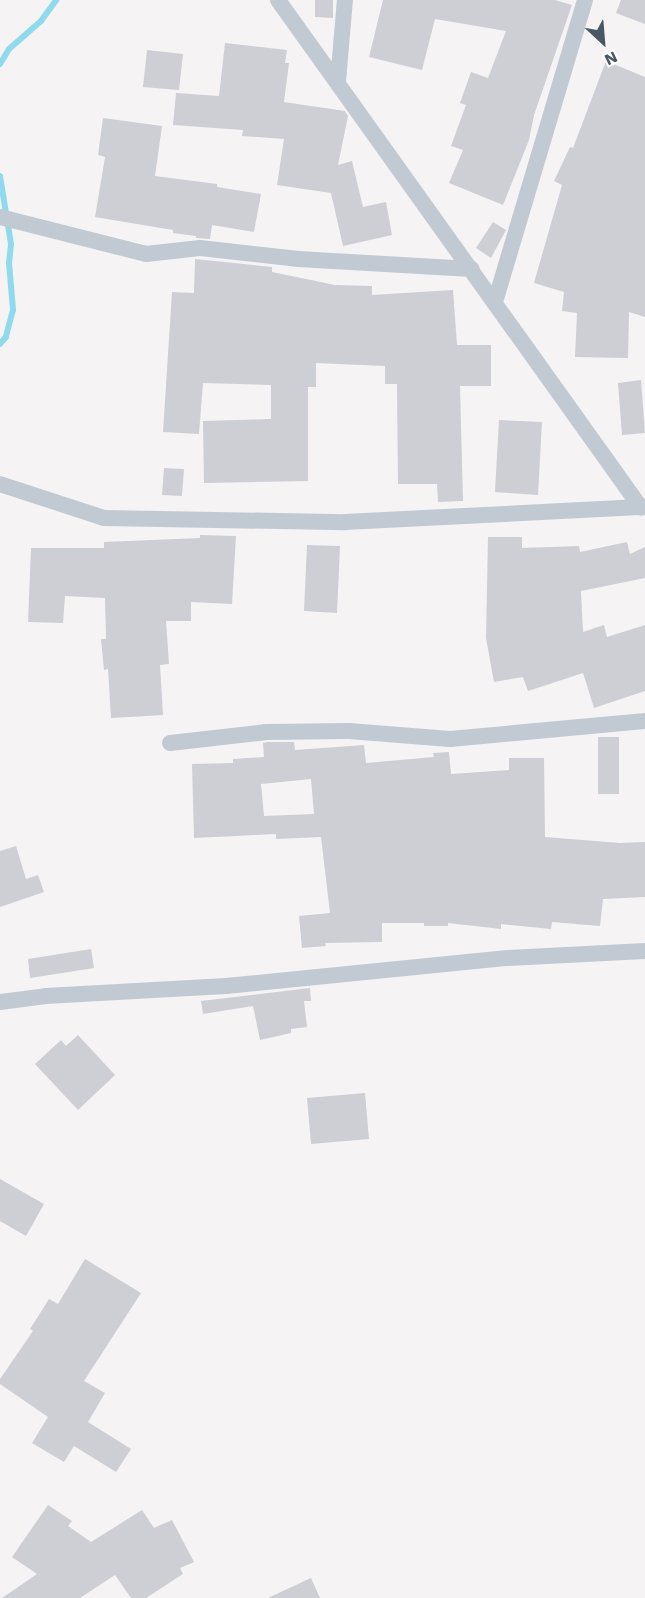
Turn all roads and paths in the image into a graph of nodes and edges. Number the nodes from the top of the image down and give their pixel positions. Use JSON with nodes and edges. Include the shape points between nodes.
{"nodes":[{"id":1,"x":278,"y":0,"type":"edge"},
{"id":2,"x":345,"y":0,"type":"edge"},
{"id":3,"x":585,"y":0,"type":"edge"},
{"id":4,"x":338,"y":81,"type":"junction"},
{"id":5,"x":0,"y":217,"type":"edge"},
{"id":6,"x":472,"y":269,"type":"junction"},
{"id":7,"x":495,"y":302,"type":"junction"},
{"id":8,"x":0,"y":484,"type":"edge"},
{"id":9,"x":643,"y":508,"type":"edge"},
{"id":10,"x":645,"y":721,"type":"edge"},
{"id":11,"x":170,"y":743,"type":"dead end"},
{"id":12,"x":645,"y":951,"type":"edge"},
{"id":13,"x":0,"y":1002,"type":"edge"}],
"edges":[{"from":1,"to":4,"type":"street"},
{"from":2,"to":4,"type":"street"},
{"from":3,"to":7,"type":"street"},
{"from":4,"to":6,"type":"street"},
{"from":5,"to":6,"type":"street","via":[[146,254],[200,248],[298,259]]},
{"from":6,"to":7,"type":"street"},
{"from":7,"to":9,"type":"street"},
{"from":8,"to":9,"type":"street","via":[[104,518],[345,522]]},
{"from":10,"to":11,"type":"street","via":[[450,739],[349,730],[266,732]]},
{"from":12,"to":13,"type":"street","via":[[508,958],[226,986]]}]}
